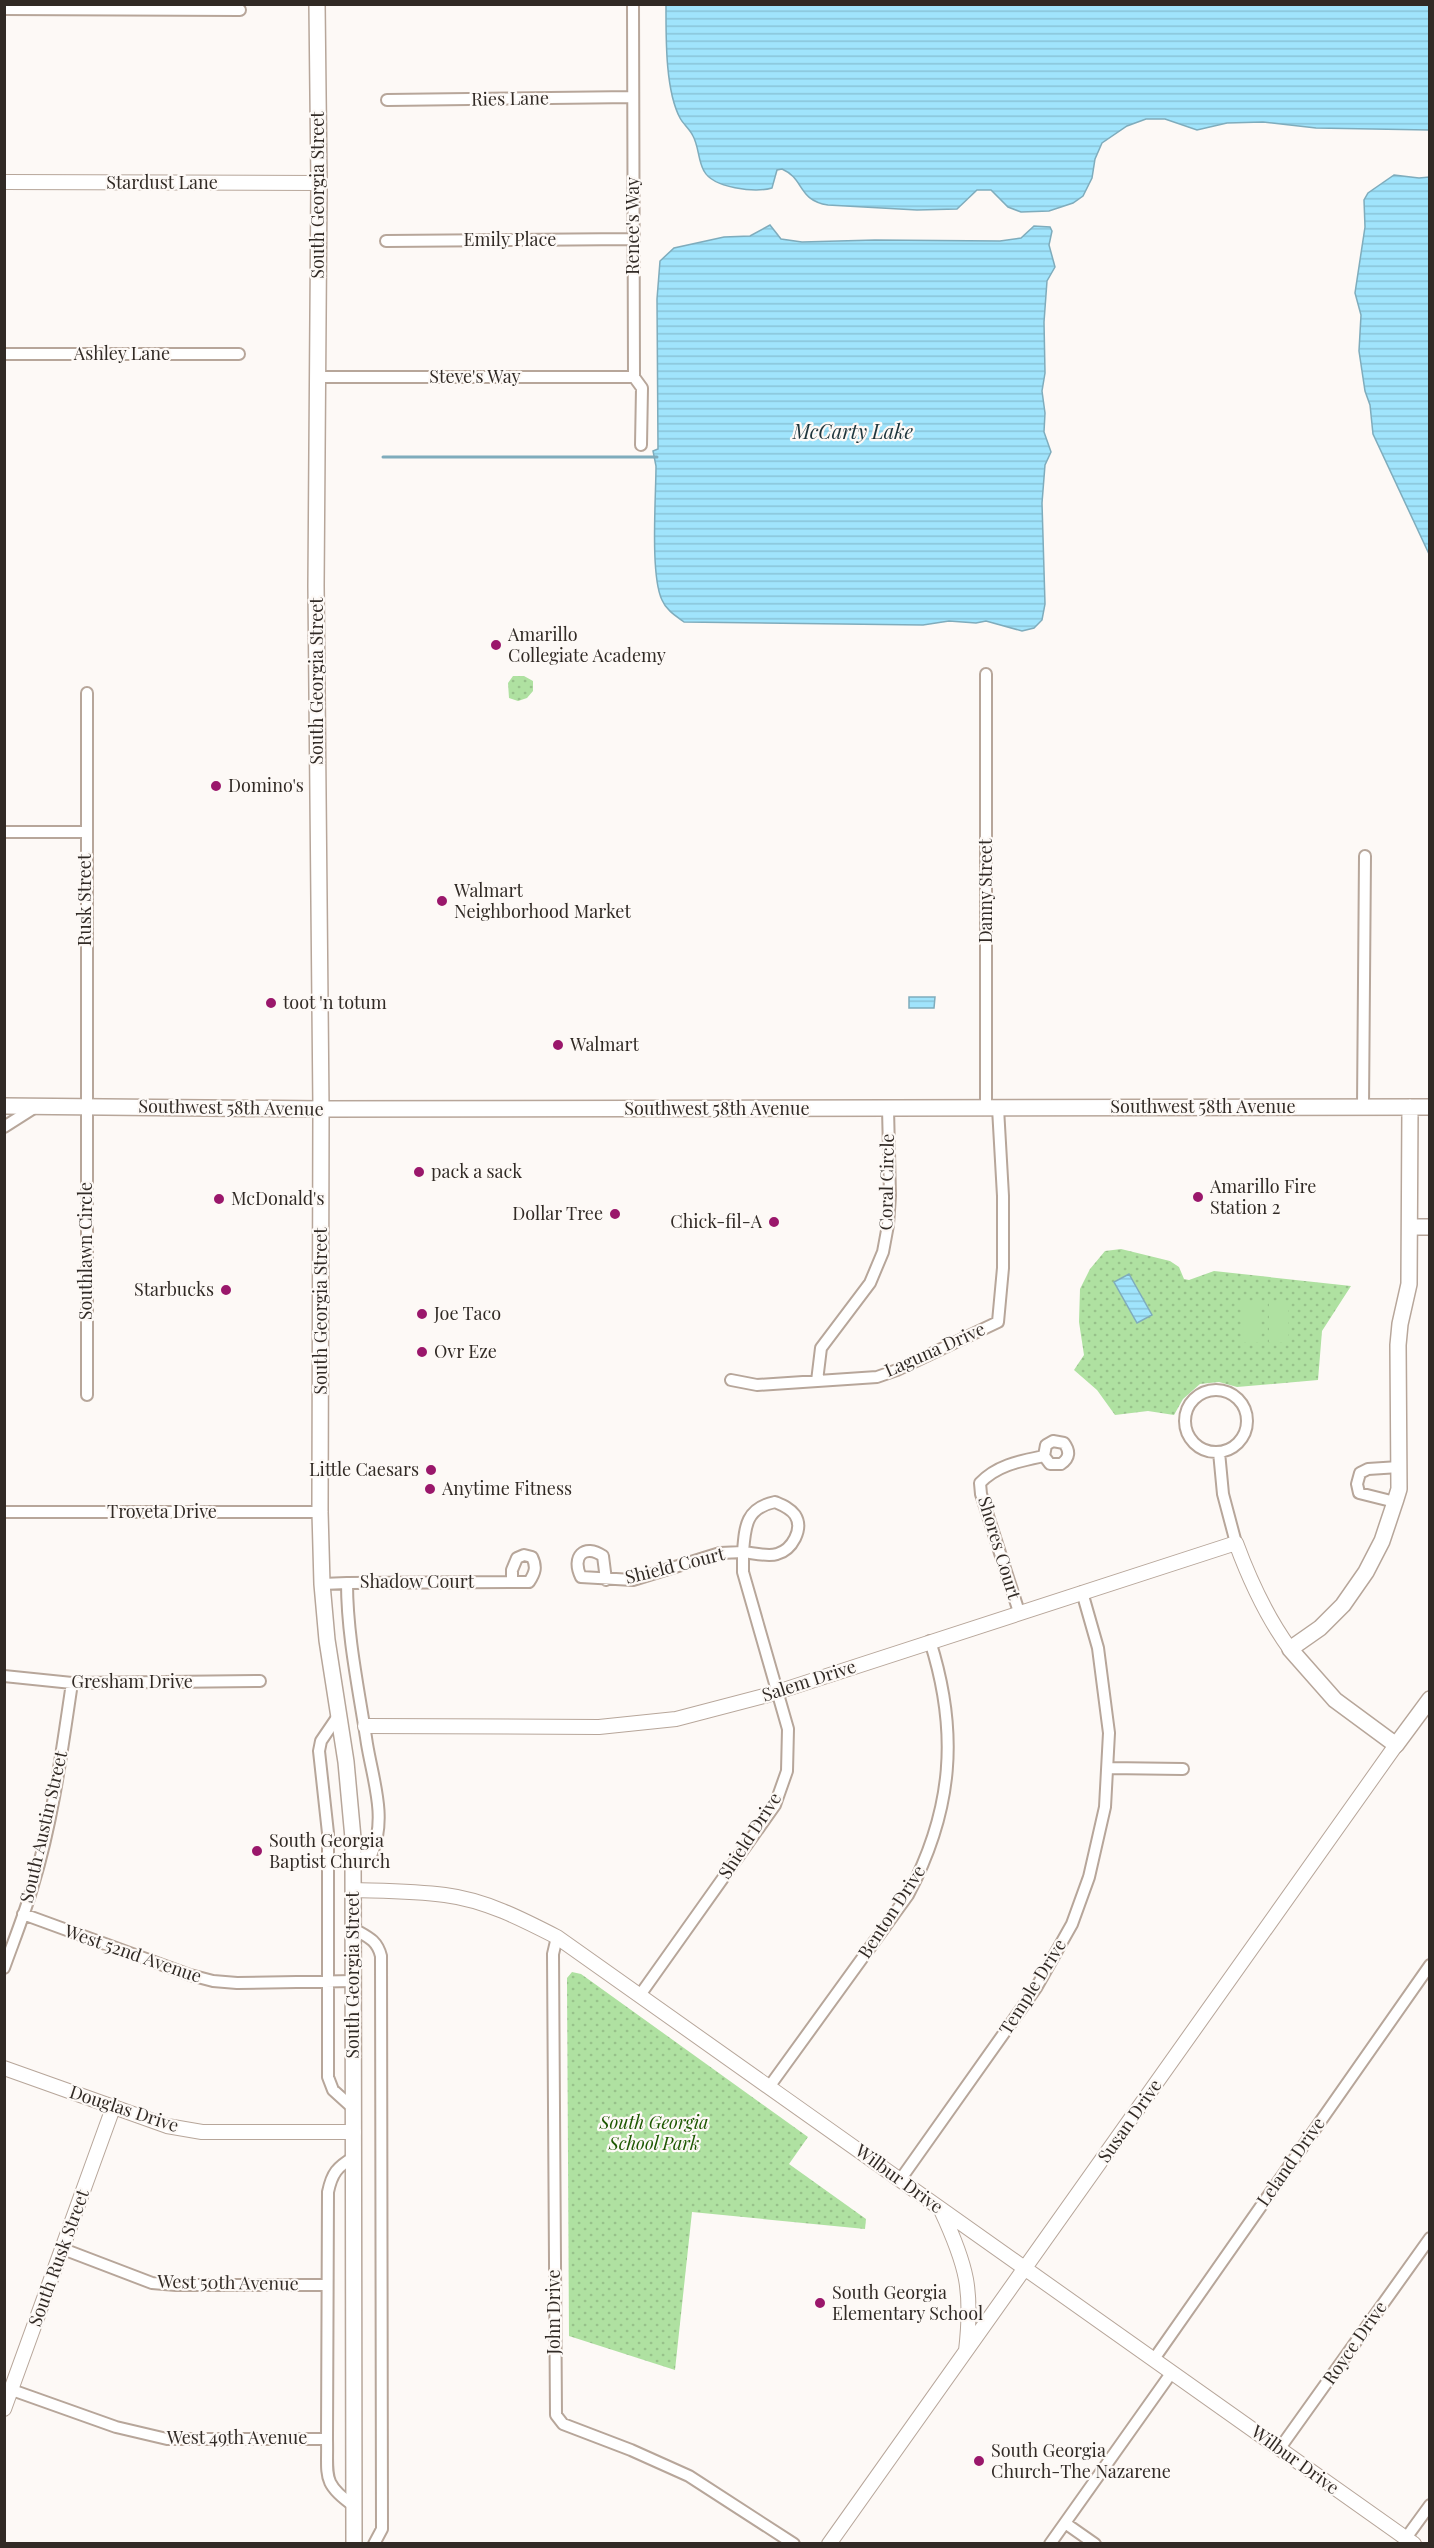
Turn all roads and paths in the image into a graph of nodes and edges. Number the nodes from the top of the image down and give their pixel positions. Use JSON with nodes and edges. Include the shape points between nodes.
{"nodes":[{"id":1,"x":317,"y":4,"type":"edge"},
{"id":2,"x":633,"y":4,"type":"edge"},
{"id":3,"x":4,"y":9,"type":"edge"},
{"id":4,"x":240,"y":10,"type":"dead end"},
{"id":5,"x":633,"y":98,"type":"junction"},
{"id":6,"x":387,"y":100,"type":"dead end"},
{"id":7,"x":4,"y":182,"type":"edge"},
{"id":8,"x":319,"y":183,"type":"junction"},
{"id":9,"x":633,"y":239,"type":"junction"},
{"id":10,"x":386,"y":241,"type":"dead end"},
{"id":11,"x":4,"y":354,"type":"edge"},
{"id":12,"x":239,"y":354,"type":"dead end"},
{"id":13,"x":317,"y":377,"type":"junction"},
{"id":14,"x":634,"y":377,"type":"junction"},
{"id":15,"x":641,"y":445,"type":"dead end"},
{"id":16,"x":986,"y":674,"type":"dead end"},
{"id":17,"x":87,"y":693,"type":"dead end"},
{"id":18,"x":4,"y":832,"type":"edge"},
{"id":19,"x":85,"y":832,"type":"junction"},
{"id":20,"x":1365,"y":856,"type":"dead end"},
{"id":21,"x":4,"y":1106,"type":"edge"},
{"id":22,"x":37,"y":1106,"type":"junction"},
{"id":23,"x":86,"y":1106,"type":"junction"},
{"id":24,"x":1363,"y":1107,"type":"junction"},
{"id":25,"x":1410,"y":1107,"type":"junction"},
{"id":26,"x":1430,"y":1107,"type":"edge"},
{"id":27,"x":888,"y":1108,"type":"junction"},
{"id":28,"x":992,"y":1108,"type":"junction"},
{"id":29,"x":321,"y":1109,"type":"junction"},
{"id":30,"x":4,"y":1127,"type":"edge"},
{"id":31,"x":1411,"y":1227,"type":"junction"},
{"id":32,"x":1430,"y":1227,"type":"edge"},
{"id":33,"x":730,"y":1380,"type":"dead end"},
{"id":34,"x":817,"y":1381,"type":"junction"},
{"id":35,"x":87,"y":1395,"type":"dead end"},
{"id":36,"x":1219,"y":1452,"type":"junction"},
{"id":37,"x":1044,"y":1456,"type":"dead end"},
{"id":38,"x":1399,"y":1467,"type":"junction"},
{"id":39,"x":1395,"y":1502,"type":"junction"},
{"id":40,"x":4,"y":1512,"type":"edge"},
{"id":41,"x":320,"y":1512,"type":"junction"},
{"id":42,"x":1236,"y":1543,"type":"junction"},
{"id":43,"x":744,"y":1552,"type":"junction"},
{"id":44,"x":606,"y":1580,"type":"dead end"},
{"id":45,"x":512,"y":1582,"type":"dead end"},
{"id":46,"x":347,"y":1583,"type":"junction"},
{"id":47,"x":322,"y":1584,"type":"junction"},
{"id":48,"x":1083,"y":1592,"type":"junction"},
{"id":49,"x":1019,"y":1612,"type":"junction"},
{"id":50,"x":930,"y":1641,"type":"junction"},
{"id":51,"x":1290,"y":1649,"type":"junction"},
{"id":52,"x":4,"y":1676,"type":"edge"},
{"id":53,"x":260,"y":1681,"type":"dead end"},
{"id":54,"x":72,"y":1683,"type":"junction"},
{"id":55,"x":779,"y":1691,"type":"junction"},
{"id":56,"x":1430,"y":1699,"type":"edge"},
{"id":57,"x":338,"y":1716,"type":"junction"},
{"id":58,"x":365,"y":1726,"type":"junction"},
{"id":59,"x":1396,"y":1745,"type":"junction"},
{"id":60,"x":1108,"y":1768,"type":"junction"},
{"id":61,"x":1183,"y":1769,"type":"dead end"},
{"id":62,"x":353,"y":1860,"type":"junction"},
{"id":63,"x":353,"y":1890,"type":"junction"},
{"id":64,"x":23,"y":1914,"type":"junction"},
{"id":65,"x":354,"y":1929,"type":"junction"},
{"id":66,"x":557,"y":1937,"type":"junction"},
{"id":67,"x":1430,"y":1965,"type":"edge"},
{"id":68,"x":4,"y":1968,"type":"edge"},
{"id":69,"x":354,"y":1981,"type":"junction"},
{"id":70,"x":329,"y":1982,"type":"junction"},
{"id":71,"x":640,"y":1995,"type":"junction"},
{"id":72,"x":4,"y":2068,"type":"edge"},
{"id":73,"x":769,"y":2087,"type":"junction"},
{"id":74,"x":113,"y":2108,"type":"junction"},
{"id":75,"x":354,"y":2109,"type":"junction"},
{"id":76,"x":354,"y":2132,"type":"junction"},
{"id":77,"x":354,"y":2157,"type":"junction"},
{"id":78,"x":900,"y":2180,"type":"junction"},
{"id":79,"x":941,"y":2210,"type":"junction"},
{"id":80,"x":1430,"y":2238,"type":"edge"},
{"id":81,"x":63,"y":2249,"type":"junction"},
{"id":82,"x":1026,"y":2268,"type":"junction"},
{"id":83,"x":327,"y":2285,"type":"junction"},
{"id":84,"x":966,"y":2353,"type":"junction"},
{"id":85,"x":1154,"y":2359,"type":"junction"},
{"id":86,"x":1172,"y":2372,"type":"junction"},
{"id":87,"x":12,"y":2390,"type":"junction"},
{"id":88,"x":4,"y":2409,"type":"edge"},
{"id":89,"x":327,"y":2439,"type":"junction"},
{"id":90,"x":1280,"y":2448,"type":"junction"},
{"id":91,"x":1430,"y":2505,"type":"edge"},
{"id":92,"x":354,"y":2506,"type":"junction"},
{"id":93,"x":1065,"y":2523,"type":"junction"},
{"id":94,"x":1410,"y":2541,"type":"edge"},
{"id":95,"x":354,"y":2544,"type":"edge"},
{"id":96,"x":374,"y":2544,"type":"edge"},
{"id":97,"x":794,"y":2544,"type":"edge"},
{"id":98,"x":829,"y":2544,"type":"edge"},
{"id":99,"x":1050,"y":2544,"type":"edge"},
{"id":100,"x":1095,"y":2544,"type":"edge"}],
"edges":[{"from":1,"to":8,"type":"main road","name":"South Georgia Street"},
{"from":2,"to":5,"type":"street","name":"Renee's Way"},
{"from":3,"to":4,"type":"street"},
{"from":5,"to":6,"type":"street","name":"Ries Lane"},
{"from":5,"to":9,"type":"street","name":"Renee's Way"},
{"from":7,"to":8,"type":"street","name":"Stardust Lane"},
{"from":8,"to":13,"type":"main road","name":"South Georgia Street"},
{"from":9,"to":10,"type":"street","name":"Emily Place"},
{"from":9,"to":14,"type":"street","name":"Renee's Way"},
{"from":11,"to":12,"type":"street","name":"Ashley Lane"},
{"from":13,"to":14,"type":"street","name":"Steve's Way"},
{"from":13,"to":29,"type":"main road","name":"South Georgia Street"},
{"from":14,"to":15,"type":"street","name":"Renee's Way","via":[[642,388]]},
{"from":16,"to":28,"type":"street","name":"Danny Street"},
{"from":17,"to":19,"type":"street","name":"Rusk Street"},
{"from":18,"to":19,"type":"street"},
{"from":19,"to":23,"type":"street","name":"Rusk Street"},
{"from":20,"to":24,"type":"street"},
{"from":21,"to":22,"type":"main road","name":"Southwest 58th Avenue"},
{"from":22,"to":23,"type":"main road","name":"Southwest 58th Avenue"},
{"from":22,"to":30,"type":"street"},
{"from":23,"to":29,"type":"main road","name":"Southwest 58th Avenue"},
{"from":23,"to":35,"type":"street","name":"Southlawn Circle"},
{"from":24,"to":25,"type":"main road","name":"Southwest 58th Avenue"},
{"from":24,"to":28,"type":"main road","name":"Southwest 58th Avenue"},
{"from":25,"to":26,"type":"main road","name":"Southwest 58th Avenue"},
{"from":25,"to":31,"type":"main road"},
{"from":27,"to":28,"type":"main road","name":"Southwest 58th Avenue"},
{"from":27,"to":29,"type":"main road","name":"Southwest 58th Avenue"},
{"from":27,"to":34,"type":"street","name":"Coral Circle","via":[[890,1196],[883,1252],[870,1283],[821,1348]]},
{"from":28,"to":34,"type":"street","name":"Laguna Drive","via":[[1003,1196],[998,1322],[877,1377]]},
{"from":29,"to":41,"type":"main road","name":"South Georgia Street"},
{"from":31,"to":32,"type":"main road"},
{"from":31,"to":38,"type":"main road","via":[[1409,1284],[1398,1345]]},
{"from":33,"to":34,"type":"street","name":"Laguna Drive","via":[[757,1385]]},
{"from":36,"to":36,"type":"street","via":[[1205,1451],[1186,1433],[1187,1407],[1208,1390],[1234,1395],[1247,1417],[1246,1431],[1235,1445]]},
{"from":36,"to":42,"type":"street","via":[[1223,1494]]},
{"from":37,"to":49,"type":"street","name":"Shores Court","via":[[990,1472],[980,1484]]},
{"from":38,"to":39,"type":"main road"},
{"from":38,"to":39,"type":"street","via":[[1368,1469],[1360,1473],[1357,1484],[1365,1496]]},
{"from":39,"to":51,"type":"main road","via":[[1366,1572],[1343,1605],[1320,1628]]},
{"from":40,"to":41,"type":"street","name":"Troveta Drive"},
{"from":41,"to":47,"type":"main road","name":"South Georgia Street"},
{"from":42,"to":48,"type":"street","name":"Salem Drive"},
{"from":42,"to":51,"type":"street","via":[[1272,1625]]},
{"from":43,"to":43,"type":"street","name":"Shield Court","via":[[777,1554],[792,1546],[797,1532],[796,1516],[786,1506],[775,1503],[753,1511],[744,1532]]},
{"from":43,"to":44,"type":"street","name":"Shield Court","via":[[720,1553],[633,1580]]},
{"from":43,"to":55,"type":"street","name":"Shield Drive","via":[[743,1572]]},
{"from":45,"to":46,"type":"street","name":"Shadow Court"},
{"from":46,"to":47,"type":"street","name":"Shadow Court"},
{"from":46,"to":58,"type":"street"},
{"from":47,"to":57,"type":"main road","name":"South Georgia Street"},
{"from":48,"to":49,"type":"street","name":"Salem Drive"},
{"from":48,"to":60,"type":"street","name":"Temple Drive","via":[[1104,1684]]},
{"from":49,"to":50,"type":"street","name":"Salem Drive"},
{"from":50,"to":55,"type":"street","name":"Salem Drive"},
{"from":50,"to":73,"type":"street","name":"Benton Drive","via":[[949,1728],[948,1765],[937,1830],[908,1895]]},
{"from":51,"to":59,"type":"main road","via":[[1335,1700]]},
{"from":52,"to":54,"type":"street","name":"Gresham Drive"},
{"from":53,"to":54,"type":"street","name":"Gresham Drive"},
{"from":54,"to":64,"type":"street","name":"South Austin Street","via":[[54,1798]]},
{"from":55,"to":58,"type":"street","name":"Salem Drive","via":[[700,1714],[640,1724]]},
{"from":55,"to":71,"type":"street","name":"Shield Drive","via":[[789,1751],[775,1805]]},
{"from":56,"to":59,"type":"main road","name":"Susan Drive"},
{"from":57,"to":62,"type":"main road","name":"South Georgia Street","via":[[346,1762]]},
{"from":57,"to":70,"type":"street","via":[[321,1741],[319,1751],[328,1833]]},
{"from":58,"to":62,"type":"street","via":[[380,1826],[372,1852]]},
{"from":59,"to":82,"type":"street","name":"Susan Drive"},
{"from":60,"to":61,"type":"street"},
{"from":60,"to":78,"type":"street","name":"Temple Drive","via":[[1105,1807],[1089,1877],[1056,1956]]},
{"from":62,"to":63,"type":"main road","name":"South Georgia Street"},
{"from":63,"to":65,"type":"main road","name":"South Georgia Street"},
{"from":63,"to":66,"type":"street","name":"Wilbur Drive","via":[[447,1895],[506,1912]]},
{"from":64,"to":68,"type":"street","name":"South Austin Street"},
{"from":64,"to":70,"type":"street","name":"West 52nd Avenue","via":[[213,1981]]},
{"from":65,"to":69,"type":"main road","name":"South Georgia Street"},
{"from":65,"to":96,"type":"street","via":[[374,1940],[381,1956],[382,2529]]},
{"from":66,"to":71,"type":"street","name":"Wilbur Drive"},
{"from":66,"to":97,"type":"street","name":"John Drive","via":[[553,1954],[556,2415],[563,2424],[689,2476]]},
{"from":67,"to":85,"type":"street","name":"Leland Drive"},
{"from":69,"to":70,"type":"street","name":"West 52nd Avenue"},
{"from":69,"to":75,"type":"main road","name":"South Georgia Street"},
{"from":70,"to":75,"type":"street","via":[[328,2078],[333,2090]]},
{"from":71,"to":73,"type":"street","name":"Wilbur Drive"},
{"from":72,"to":74,"type":"street","name":"Douglas Drive"},
{"from":73,"to":78,"type":"street","name":"Wilbur Drive"},
{"from":74,"to":76,"type":"street","name":"Douglas Drive","via":[[167,2126],[202,2132]]},
{"from":74,"to":81,"type":"street","name":"South Rusk Street"},
{"from":75,"to":76,"type":"main road","name":"South Georgia Street"},
{"from":76,"to":77,"type":"main road","name":"South Georgia Street"},
{"from":77,"to":83,"type":"street","via":[[337,2167],[331,2177]]},
{"from":77,"to":92,"type":"main road","name":"South Georgia Street"},
{"from":78,"to":79,"type":"street","name":"Wilbur Drive"},
{"from":79,"to":82,"type":"street","name":"Wilbur Drive"},
{"from":79,"to":84,"type":"street","via":[[965,2267],[969,2289]]},
{"from":80,"to":90,"type":"street","name":"Royce Drive"},
{"from":81,"to":83,"type":"street","name":"West 50th Avenue","via":[[152,2283]]},
{"from":81,"to":87,"type":"street","name":"South Rusk Street"},
{"from":82,"to":84,"type":"street","name":"Susan Drive"},
{"from":82,"to":85,"type":"street","name":"Wilbur Drive"},
{"from":83,"to":89,"type":"street"},
{"from":84,"to":98,"type":"street","name":"Susan Drive"},
{"from":85,"to":86,"type":"street","name":"Wilbur Drive"},
{"from":86,"to":90,"type":"street","name":"Wilbur Drive"},
{"from":86,"to":93,"type":"street"},
{"from":87,"to":88,"type":"street","name":"South Rusk Street"},
{"from":87,"to":89,"type":"street","name":"West 49th Avenue","via":[[116,2427],[167,2439]]},
{"from":89,"to":92,"type":"street","via":[[331,2487]]},
{"from":90,"to":94,"type":"street","name":"Wilbur Drive"},
{"from":91,"to":94,"type":"street"},
{"from":92,"to":95,"type":"main road","name":"South Georgia Street"},
{"from":93,"to":99,"type":"street"},
{"from":93,"to":100,"type":"street"}]}
